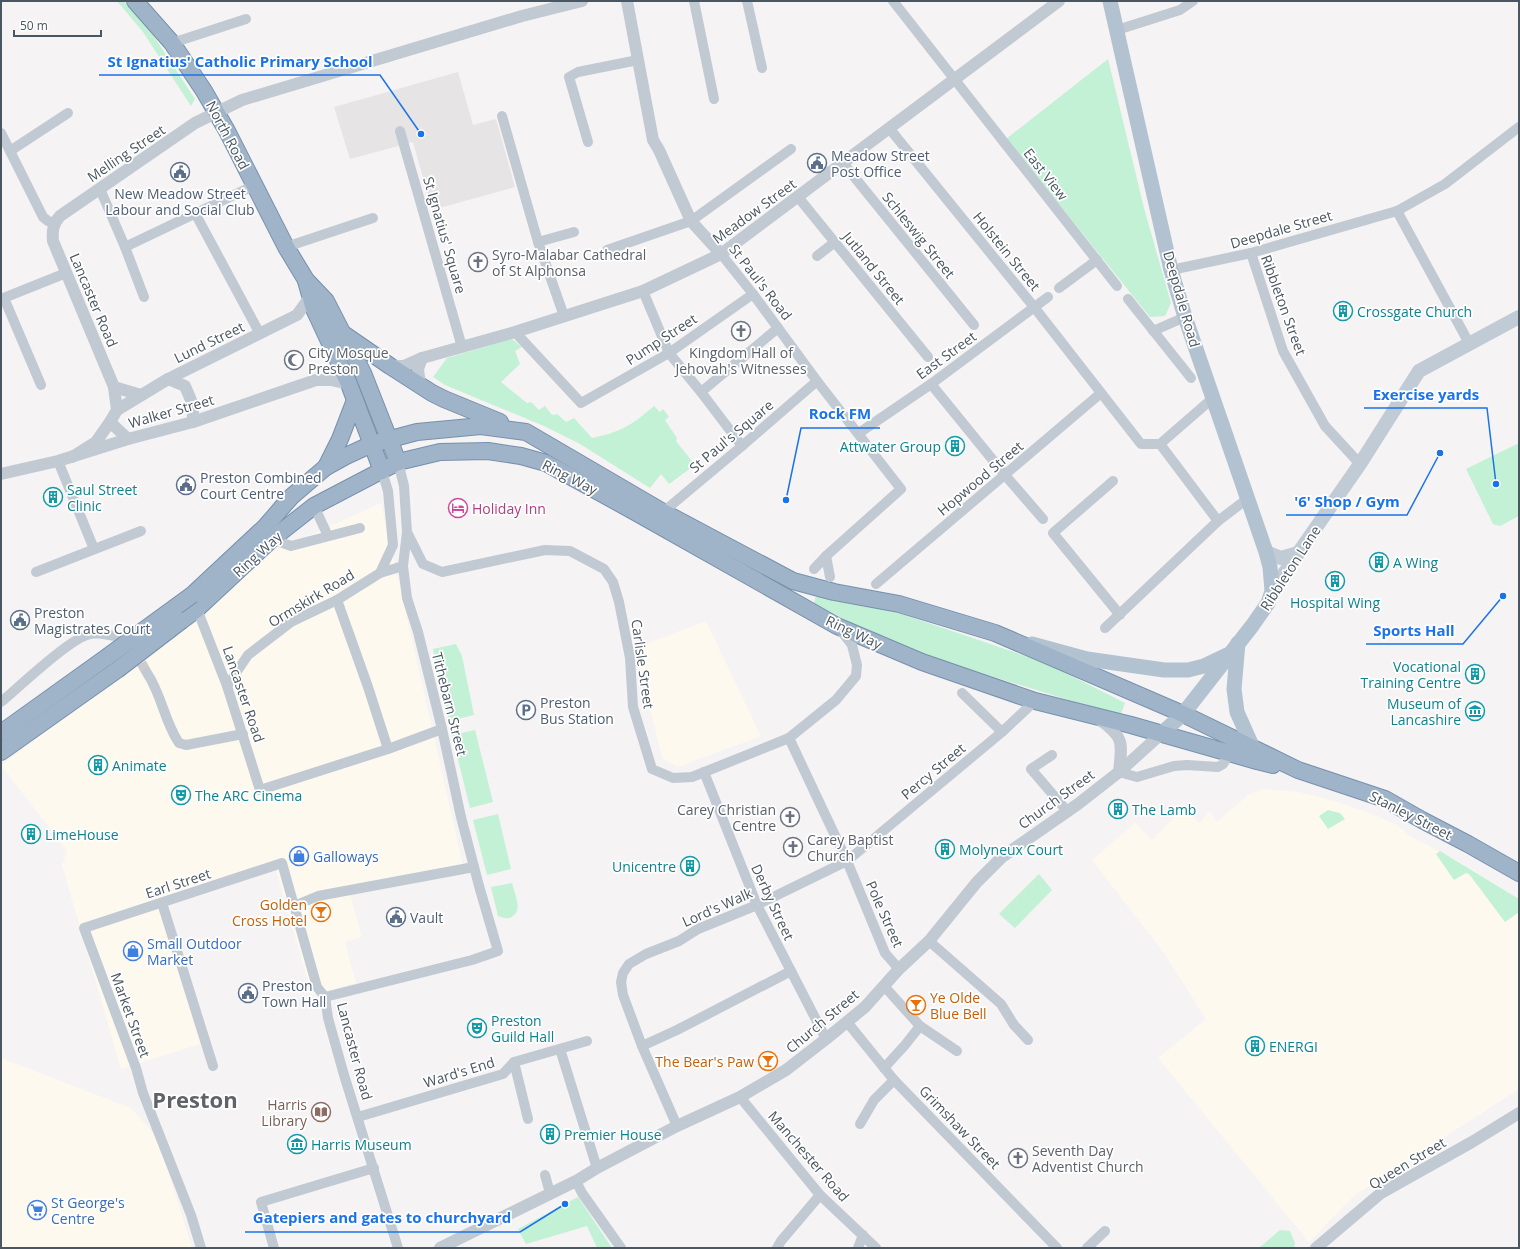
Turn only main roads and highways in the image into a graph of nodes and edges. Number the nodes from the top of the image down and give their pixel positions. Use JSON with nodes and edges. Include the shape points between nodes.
{"nodes":[{"id":1,"x":135,"y":1,"type":"edge"},
{"id":2,"x":1110,"y":1,"type":"edge"},
{"id":3,"x":306,"y":280,"type":"junction"},
{"id":4,"x":1519,"y":317,"type":"edge"},
{"id":5,"x":343,"y":334,"type":"junction"},
{"id":6,"x":355,"y":400,"type":"junction"},
{"id":7,"x":526,"y":432,"type":"junction"},
{"id":8,"x":389,"y":439,"type":"junction"},
{"id":9,"x":372,"y":444,"type":"junction"},
{"id":10,"x":398,"y":462,"type":"junction"},
{"id":11,"x":326,"y":466,"type":"junction"},
{"id":12,"x":382,"y":471,"type":"junction"},
{"id":13,"x":1266,"y":552,"type":"junction"},
{"id":14,"x":1298,"y":553,"type":"junction"},
{"id":15,"x":1272,"y":591,"type":"junction"},
{"id":16,"x":195,"y":602,"type":"junction"},
{"id":17,"x":995,"y":633,"type":"junction"},
{"id":18,"x":1234,"y":648,"type":"junction"},
{"id":19,"x":1183,"y":714,"type":"junction"},
{"id":20,"x":1,"y":733,"type":"edge"},
{"id":21,"x":1161,"y":734,"type":"junction"},
{"id":22,"x":1253,"y":748,"type":"junction"},
{"id":23,"x":1,"y":752,"type":"edge"},
{"id":24,"x":1298,"y":770,"type":"junction"},
{"id":25,"x":1519,"y":873,"type":"edge"}],
"edges":[{"from":1,"to":3,"type":"highway","name":"North Road","via":[[172,43],[217,112],[286,247]]},
{"from":2,"to":13,"type":"main road","name":"Deepdale Road","via":[[1171,270]]},
{"from":3,"to":5,"type":"highway","name":"North Road","via":[[326,301]]},
{"from":3,"to":6,"type":"highway","name":"North Road","via":[[314,309]]},
{"from":4,"to":14,"type":"main road","name":"Ribbleton Lane","via":[[1419,371],[1360,464]]},
{"from":5,"to":7,"type":"highway","via":[[444,399]]},
{"from":5,"to":8,"type":"highway","name":"North Road","via":[[363,373]]},
{"from":6,"to":9,"type":"highway","name":"North Road"},
{"from":6,"to":11,"type":"highway","name":"Ring Way","via":[[340,440]]},
{"from":7,"to":8,"type":"highway","name":"Ring Way","via":[[481,426],[417,432]]},
{"from":7,"to":17,"type":"highway","name":"Ring Way","via":[[663,512],[793,581],[834,592],[899,604]]},
{"from":8,"to":9,"type":"highway","name":"Ring Way"},
{"from":8,"to":10,"type":"highway","name":"North Road"},
{"from":9,"to":11,"type":"highway","name":"Ring Way"},
{"from":9,"to":12,"type":"highway","name":"North Road"},
{"from":10,"to":12,"type":"highway","name":"Ring Way"},
{"from":10,"to":21,"type":"highway","name":"Ring Way","via":[[440,452],[488,451],[546,463],[837,626],[922,662],[1035,701]]},
{"from":11,"to":16,"type":"highway","name":"Ring Way","via":[[291,497]]},
{"from":12,"to":16,"type":"highway","name":"Ring Way","via":[[314,506]]},
{"from":13,"to":14,"type":"main road","via":[[1281,558]]},
{"from":13,"to":15,"type":"main road","name":"Deepdale Road"},
{"from":14,"to":15,"type":"main road","name":"Ribbleton Lane"},
{"from":15,"to":18,"type":"main road","name":"Ribbleton Lane","via":[[1268,603]]},
{"from":16,"to":20,"type":"highway","name":"Ring Way","bridge":true,"via":[[107,657]]},
{"from":16,"to":23,"type":"highway","name":"Ring Way","bridge":true,"via":[[181,621]]},
{"from":17,"to":18,"type":"main road","via":[[1087,658],[1164,670],[1198,668]]},
{"from":17,"to":19,"type":"highway","name":"Ring Way"},
{"from":18,"to":19,"type":"main road","name":"Ribbleton Lane"},
{"from":18,"to":22,"type":"main road","via":[[1237,712]]},
{"from":19,"to":21,"type":"main road","name":"Ribbleton Lane"},
{"from":19,"to":22,"type":"highway","name":"Stanley Street"},
{"from":21,"to":24,"type":"highway","name":"Stanley Street"},
{"from":22,"to":24,"type":"highway","name":"Stanley Street"},
{"from":24,"to":25,"type":"highway","name":"Stanley Street","via":[[1385,799]]}]}
